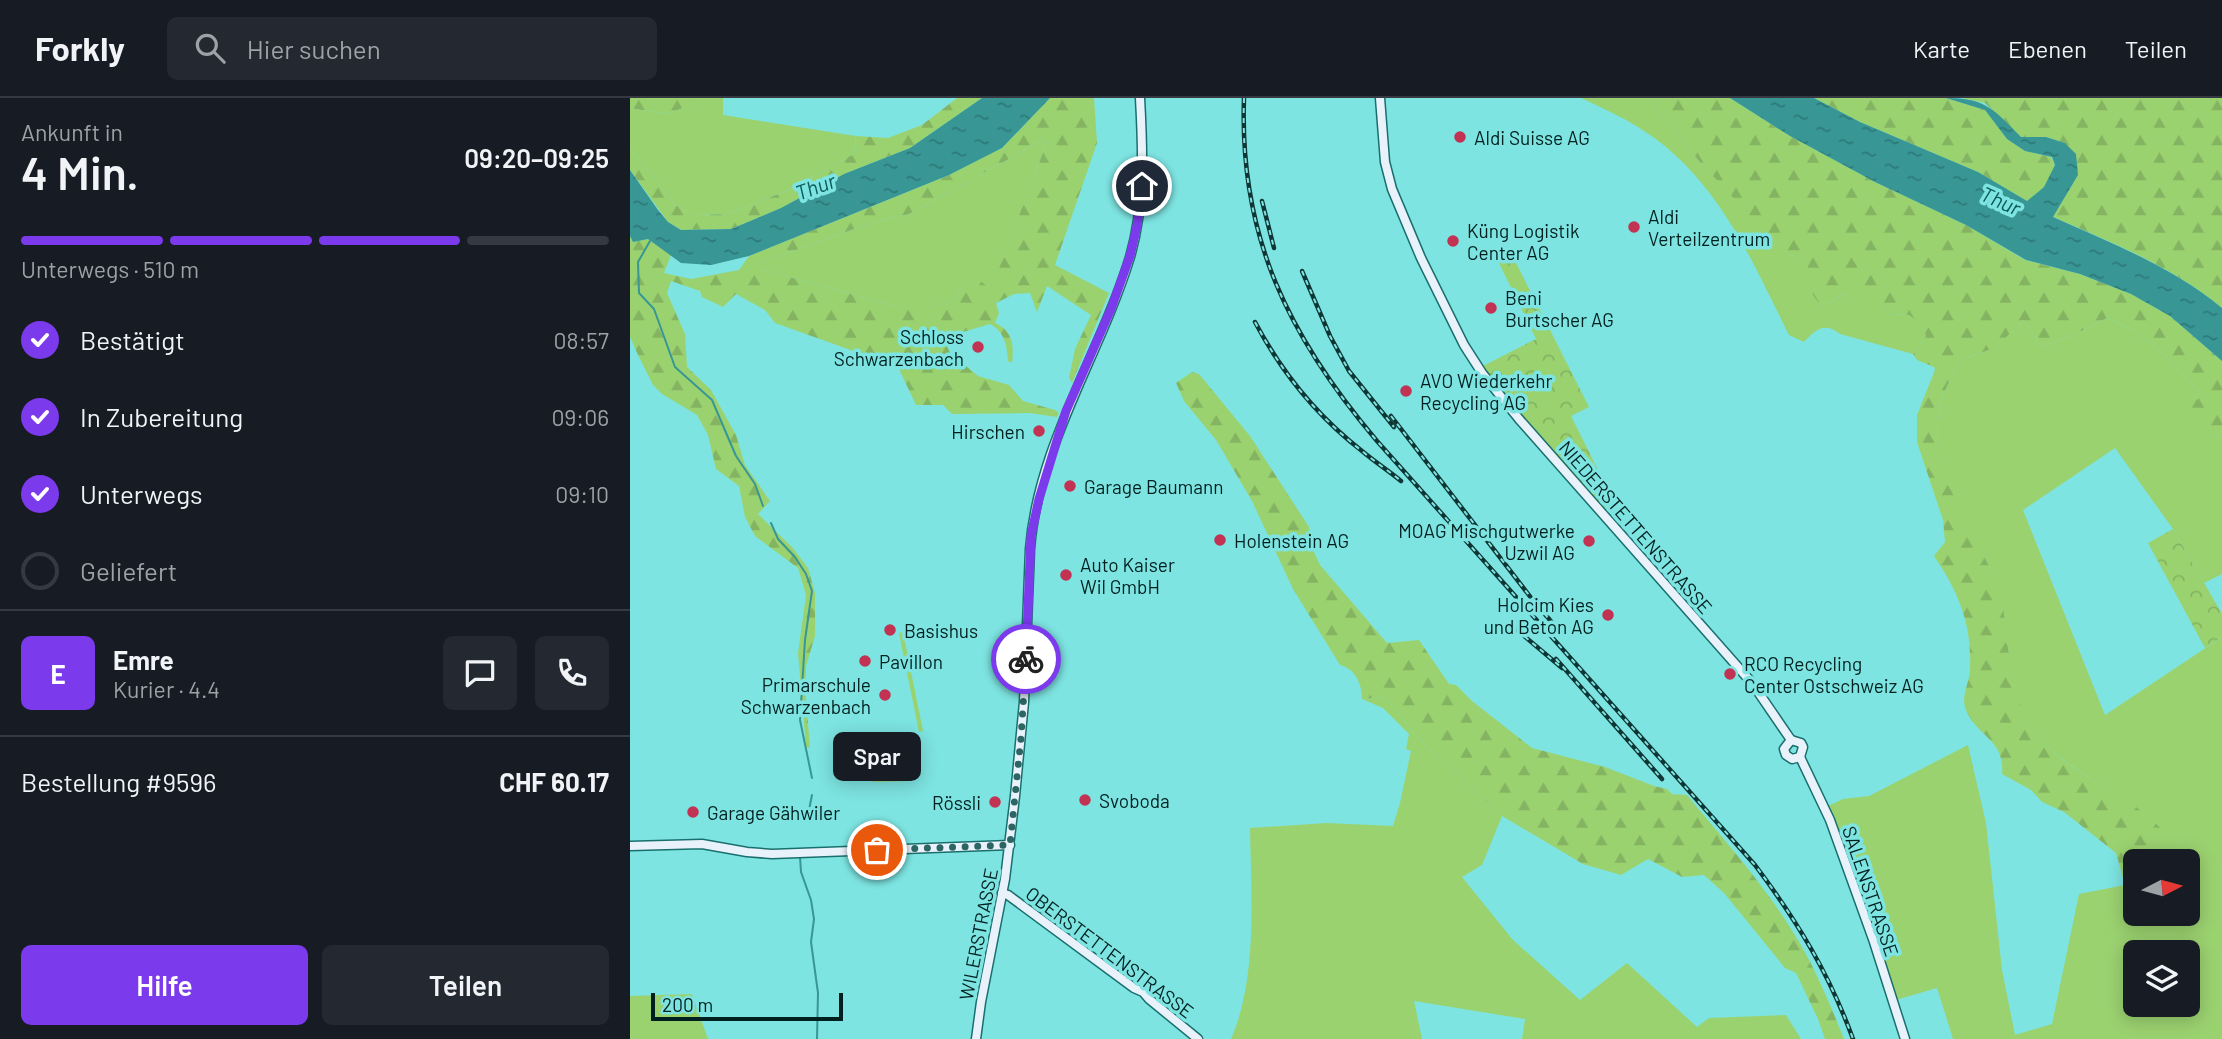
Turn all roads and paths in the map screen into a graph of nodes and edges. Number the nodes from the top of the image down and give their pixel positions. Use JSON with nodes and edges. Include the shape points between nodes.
{"nodes":[{"id":1,"x":1140,"y":98,"type":"edge"},
{"id":2,"x":1380,"y":98,"type":"edge"},
{"id":3,"x":1791,"y":740,"type":"junction"},
{"id":4,"x":1800,"y":757,"type":"junction"},
{"id":5,"x":1010,"y":845,"type":"junction"},
{"id":6,"x":630,"y":846,"type":"edge"},
{"id":7,"x":1002,"y":893,"type":"junction"},
{"id":8,"x":976,"y":1039,"type":"edge"},
{"id":9,"x":1198,"y":1039,"type":"edge"},
{"id":10,"x":1905,"y":1039,"type":"edge"}],
"edges":[{"from":1,"to":5,"type":"street","name":"WILERSTRASSE","via":[[1142,186],[1130,256],[1061,424],[1034,523]]},
{"from":2,"to":3,"type":"street","name":"NIEDERSTETTENSTRASSE","via":[[1392,189],[1464,345],[1519,419],[1752,683]]},
{"from":3,"to":4,"type":"street","via":[[1804,747]]},
{"from":3,"to":4,"type":"street","via":[[1784,749],[1786,755]]},
{"from":4,"to":10,"type":"street","name":"SALENSTRASSE","via":[[1830,820]]},
{"from":5,"to":6,"type":"street","via":[[779,854],[702,844]]},
{"from":5,"to":7,"type":"street","name":"WILERSTRASSE"},
{"from":7,"to":8,"type":"street","name":"WILERSTRASSE"},
{"from":7,"to":9,"type":"street","name":"OBERSTETTENSTRASSE","via":[[1143,992]]}]}
